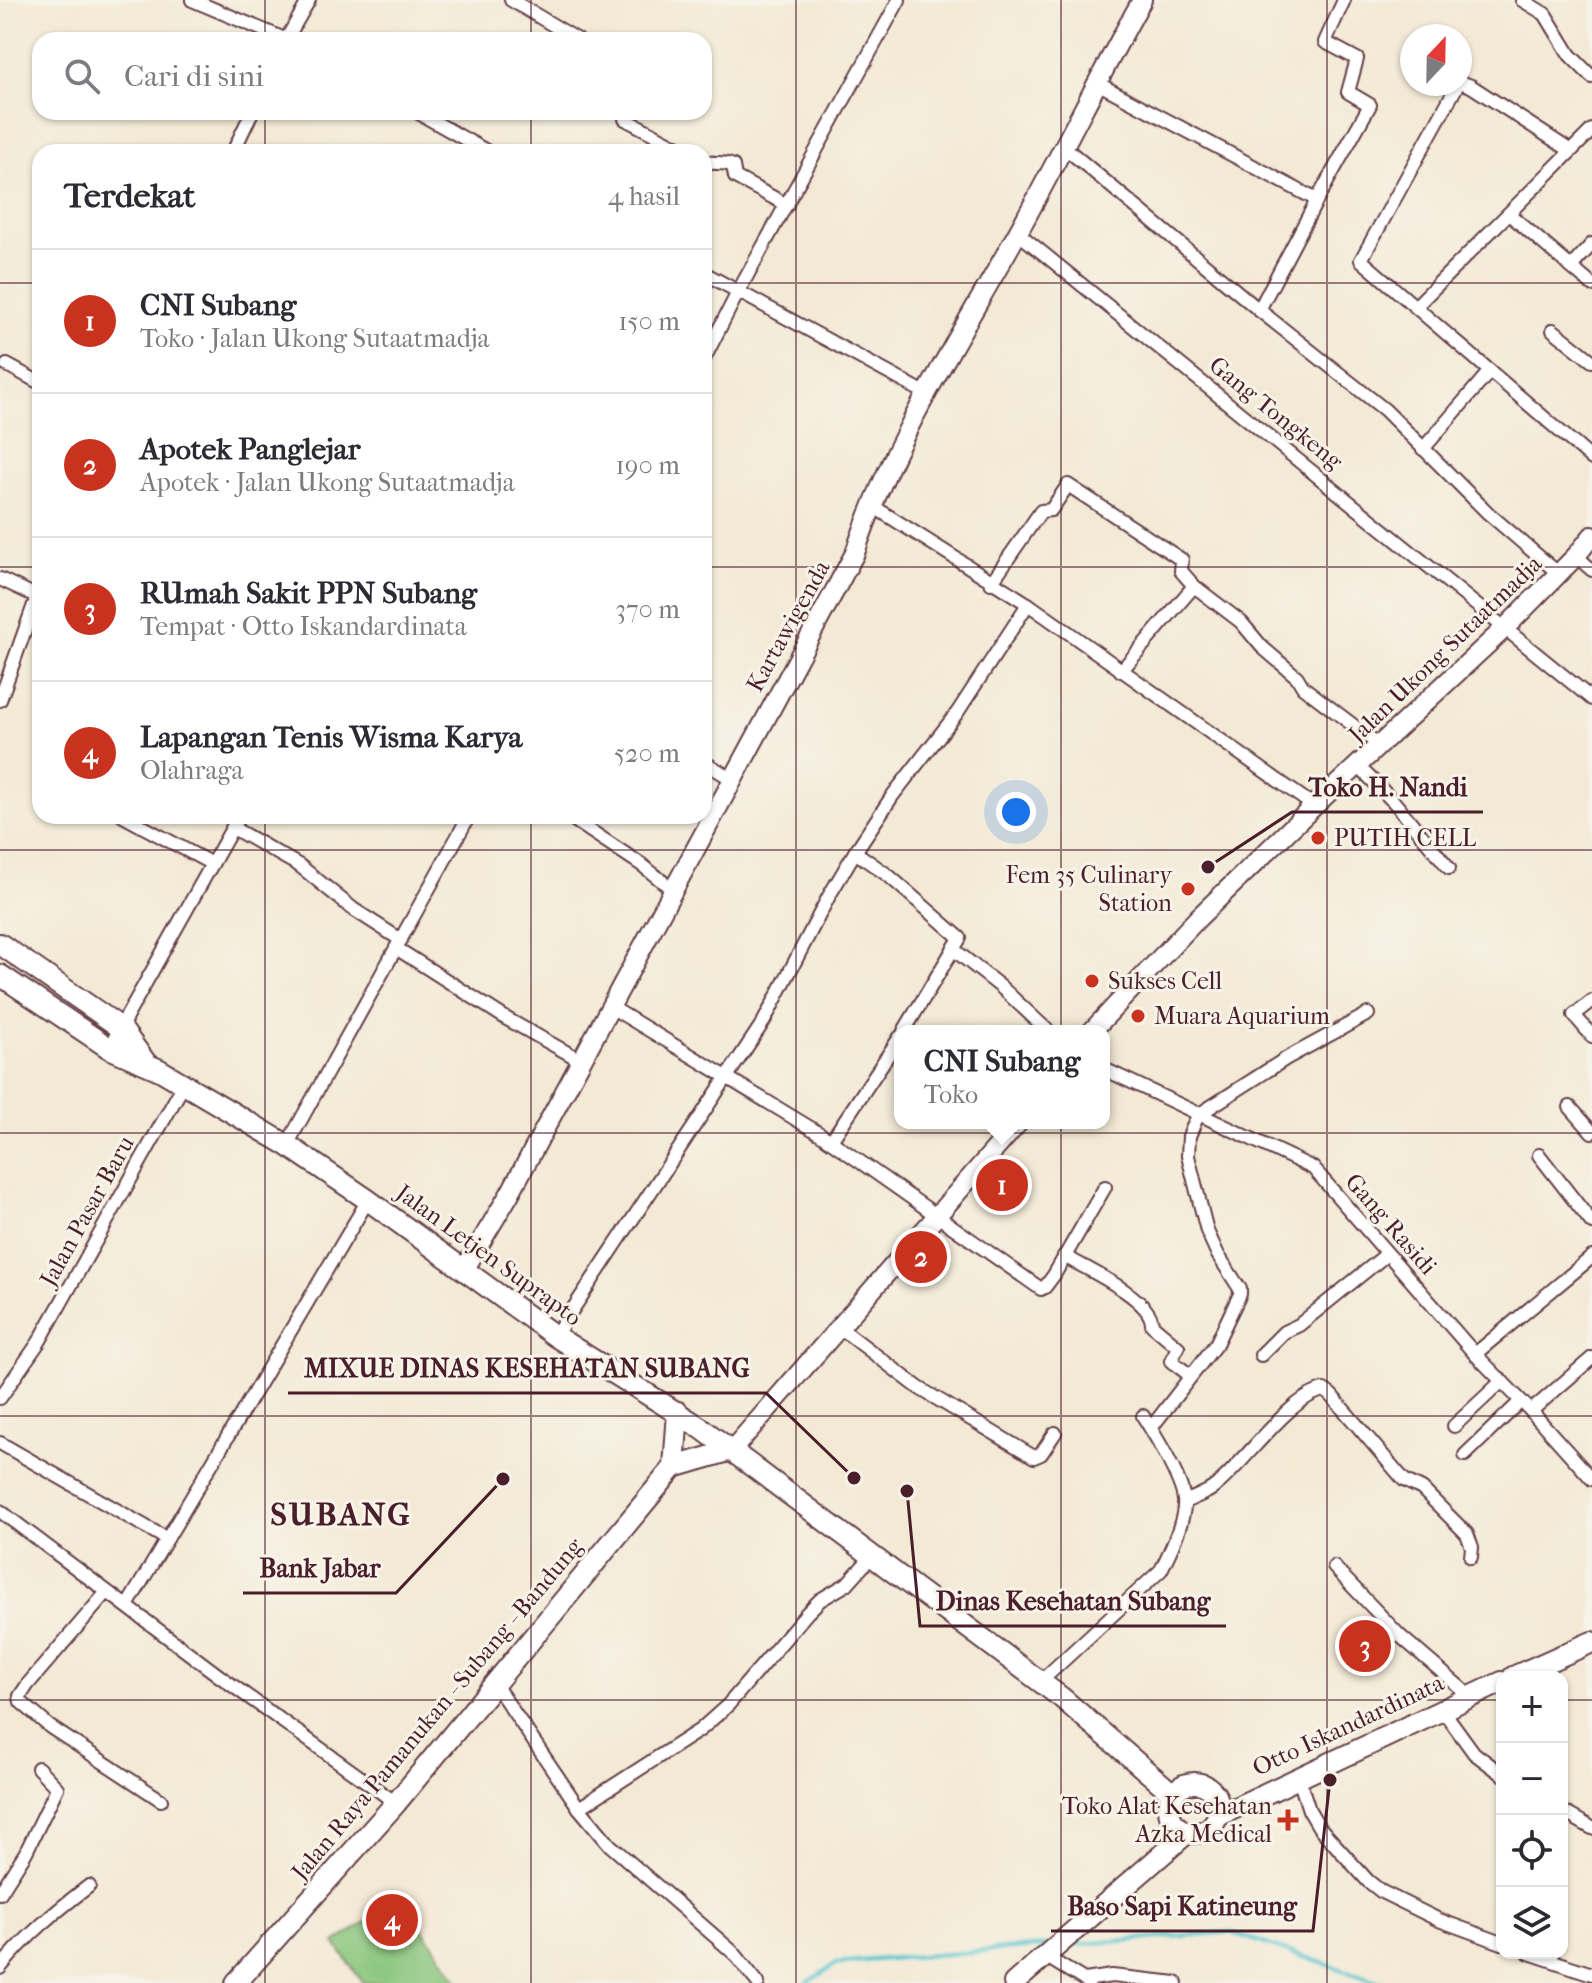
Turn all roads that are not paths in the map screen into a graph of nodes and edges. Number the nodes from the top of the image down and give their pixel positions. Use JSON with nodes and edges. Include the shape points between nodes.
{"nodes":[{"id":1,"x":192,"y":0,"type":"edge"},
{"id":2,"x":309,"y":0,"type":"edge"},
{"id":3,"x":511,"y":0,"type":"edge"},
{"id":4,"x":899,"y":0,"type":"edge"},
{"id":5,"x":1142,"y":0,"type":"edge"},
{"id":6,"x":1344,"y":0,"type":"edge"},
{"id":7,"x":1522,"y":0,"type":"edge"},
{"id":8,"x":267,"y":32,"type":"edge"},
{"id":9,"x":291,"y":32,"type":"edge"},
{"id":10,"x":565,"y":32,"type":"edge"},
{"id":11,"x":1592,"y":77,"type":"edge"},
{"id":12,"x":1097,"y":83,"type":"junction"},
{"id":13,"x":1472,"y":87,"type":"edge"},
{"id":14,"x":1452,"y":96,"type":"edge"},
{"id":15,"x":248,"y":120,"type":"edge"},
{"id":16,"x":431,"y":120,"type":"edge"},
{"id":17,"x":627,"y":120,"type":"edge"},
{"id":18,"x":1592,"y":130,"type":"edge"},
{"id":19,"x":237,"y":144,"type":"edge"},
{"id":20,"x":473,"y":144,"type":"edge"},
{"id":21,"x":673,"y":144,"type":"edge"},
{"id":22,"x":1063,"y":146,"type":"junction"},
{"id":23,"x":1571,"y":151,"type":"junction"},
{"id":24,"x":712,"y":163,"type":"edge"},
{"id":25,"x":1317,"y":200,"type":"junction"},
{"id":26,"x":787,"y":205,"type":"junction"},
{"id":27,"x":1509,"y":214,"type":"junction"},
{"id":28,"x":1018,"y":233,"type":"junction"},
{"id":29,"x":1592,"y":244,"type":"edge"},
{"id":30,"x":1571,"y":267,"type":"junction"},
{"id":31,"x":712,"y":277,"type":"edge"},
{"id":32,"x":1592,"y":285,"type":"edge"},
{"id":33,"x":738,"y":292,"type":"junction"},
{"id":34,"x":1416,"y":306,"type":"junction"},
{"id":35,"x":1259,"y":310,"type":"junction"},
{"id":36,"x":1553,"y":330,"type":"dead end"},
{"id":37,"x":712,"y":343,"type":"edge"},
{"id":38,"x":1592,"y":361,"type":"edge"},
{"id":39,"x":7,"y":365,"type":"dead end"},
{"id":40,"x":1490,"y":371,"type":"junction"},
{"id":41,"x":32,"y":379,"type":"edge"},
{"id":42,"x":927,"y":394,"type":"junction"},
{"id":43,"x":1423,"y":449,"type":"junction"},
{"id":44,"x":1592,"y":459,"type":"edge"},
{"id":45,"x":871,"y":505,"type":"junction"},
{"id":46,"x":1592,"y":536,"type":"edge"},
{"id":47,"x":1576,"y":556,"type":"junction"},
{"id":48,"x":1592,"y":570,"type":"edge"},
{"id":49,"x":1558,"y":573,"type":"junction"},
{"id":50,"x":0,"y":579,"type":"edge"},
{"id":51,"x":991,"y":583,"type":"junction"},
{"id":52,"x":1194,"y":586,"type":"junction"},
{"id":53,"x":32,"y":590,"type":"edge"},
{"id":54,"x":1028,"y":604,"type":"junction"},
{"id":55,"x":32,"y":609,"type":"edge"},
{"id":56,"x":1505,"y":628,"type":"junction"},
{"id":57,"x":1121,"y":671,"type":"junction"},
{"id":58,"x":1592,"y":699,"type":"edge"},
{"id":59,"x":0,"y":700,"type":"edge"},
{"id":60,"x":1379,"y":745,"type":"junction"},
{"id":61,"x":1358,"y":766,"type":"junction"},
{"id":62,"x":712,"y":767,"type":"edge"},
{"id":63,"x":732,"y":779,"type":"junction"},
{"id":64,"x":1314,"y":806,"type":"junction"},
{"id":65,"x":712,"y":816,"type":"edge"},
{"id":66,"x":138,"y":824,"type":"edge"},
{"id":67,"x":235,"y":824,"type":"edge"},
{"id":68,"x":239,"y":824,"type":"edge"},
{"id":69,"x":465,"y":824,"type":"edge"},
{"id":70,"x":580,"y":824,"type":"edge"},
{"id":71,"x":707,"y":824,"type":"edge"},
{"id":72,"x":855,"y":852,"type":"junction"},
{"id":73,"x":212,"y":864,"type":"junction"},
{"id":74,"x":1449,"y":868,"type":"dead end"},
{"id":75,"x":672,"y":889,"type":"junction"},
{"id":76,"x":0,"y":944,"type":"edge"},
{"id":77,"x":398,"y":944,"type":"junction"},
{"id":78,"x":953,"y":949,"type":"junction"},
{"id":79,"x":0,"y":975,"type":"edge"},
{"id":80,"x":1592,"y":1001,"type":"edge"},
{"id":81,"x":611,"y":1007,"type":"junction"},
{"id":82,"x":1368,"y":1014,"type":"dead end"},
{"id":83,"x":908,"y":1025,"type":"edge"},
{"id":84,"x":1042,"y":1025,"type":"edge"},
{"id":85,"x":1098,"y":1025,"type":"edge"},
{"id":86,"x":121,"y":1028,"type":"junction"},
{"id":87,"x":1592,"y":1036,"type":"edge"},
{"id":88,"x":894,"y":1046,"type":"edge"},
{"id":89,"x":109,"y":1048,"type":"junction"},
{"id":90,"x":582,"y":1061,"type":"junction"},
{"id":91,"x":146,"y":1063,"type":"junction"},
{"id":92,"x":1110,"y":1072,"type":"edge"},
{"id":93,"x":727,"y":1077,"type":"junction"},
{"id":94,"x":184,"y":1084,"type":"junction"},
{"id":95,"x":1570,"y":1107,"type":"dead end"},
{"id":96,"x":1198,"y":1115,"type":"junction"},
{"id":97,"x":1013,"y":1129,"type":"edge"},
{"id":98,"x":1592,"y":1132,"type":"edge"},
{"id":99,"x":831,"y":1141,"type":"junction"},
{"id":100,"x":287,"y":1145,"type":"junction"},
{"id":101,"x":1539,"y":1155,"type":"dead end"},
{"id":102,"x":1105,"y":1187,"type":"dead end"},
{"id":103,"x":368,"y":1200,"type":"junction"},
{"id":104,"x":936,"y":1216,"type":"junction"},
{"id":105,"x":1592,"y":1223,"type":"edge"},
{"id":106,"x":1387,"y":1254,"type":"junction"},
{"id":107,"x":1064,"y":1256,"type":"junction"},
{"id":108,"x":1592,"y":1257,"type":"edge"},
{"id":109,"x":464,"y":1270,"type":"junction"},
{"id":110,"x":839,"y":1327,"type":"junction"},
{"id":111,"x":555,"y":1336,"type":"junction"},
{"id":112,"x":1475,"y":1354,"type":"junction"},
{"id":113,"x":1261,"y":1355,"type":"dead end"},
{"id":114,"x":1592,"y":1358,"type":"edge"},
{"id":115,"x":1191,"y":1376,"type":"junction"},
{"id":116,"x":1502,"y":1381,"type":"junction"},
{"id":117,"x":0,"y":1398,"type":"edge"},
{"id":118,"x":1526,"y":1406,"type":"junction"},
{"id":119,"x":678,"y":1412,"type":"junction"},
{"id":120,"x":1143,"y":1416,"type":"dead end"},
{"id":121,"x":1454,"y":1426,"type":"dead end"},
{"id":122,"x":1151,"y":1428,"type":"junction"},
{"id":123,"x":1055,"y":1433,"type":"dead end"},
{"id":124,"x":0,"y":1443,"type":"edge"},
{"id":125,"x":732,"y":1450,"type":"junction"},
{"id":126,"x":1465,"y":1455,"type":"dead end"},
{"id":127,"x":674,"y":1467,"type":"junction"},
{"id":128,"x":1592,"y":1479,"type":"edge"},
{"id":129,"x":1185,"y":1502,"type":"junction"},
{"id":130,"x":0,"y":1511,"type":"edge"},
{"id":131,"x":167,"y":1539,"type":"junction"},
{"id":132,"x":872,"y":1556,"type":"junction"},
{"id":133,"x":1471,"y":1557,"type":"dead end"},
{"id":134,"x":1334,"y":1567,"type":"dead end"},
{"id":135,"x":107,"y":1592,"type":"junction"},
{"id":136,"x":127,"y":1606,"type":"junction"},
{"id":137,"x":1592,"y":1642,"type":"edge"},
{"id":138,"x":1527,"y":1671,"type":"edge"},
{"id":139,"x":1040,"y":1682,"type":"junction"},
{"id":140,"x":494,"y":1683,"type":"junction"},
{"id":141,"x":1496,"y":1685,"type":"edge"},
{"id":142,"x":1470,"y":1696,"type":"junction"},
{"id":143,"x":1442,"y":1709,"type":"junction"},
{"id":144,"x":38,"y":1768,"type":"dead end"},
{"id":145,"x":1496,"y":1770,"type":"edge"},
{"id":146,"x":1298,"y":1776,"type":"junction"},
{"id":147,"x":1173,"y":1794,"type":"junction"},
{"id":148,"x":161,"y":1800,"type":"dead end"},
{"id":149,"x":396,"y":1803,"type":"junction"},
{"id":150,"x":579,"y":1808,"type":"junction"},
{"id":151,"x":1568,"y":1814,"type":"edge"},
{"id":152,"x":1218,"y":1816,"type":"junction"},
{"id":153,"x":1592,"y":1828,"type":"edge"},
{"id":154,"x":1188,"y":1832,"type":"junction"},
{"id":155,"x":89,"y":1886,"type":"dead end"},
{"id":156,"x":0,"y":1893,"type":"edge"},
{"id":157,"x":1496,"y":1941,"type":"edge"},
{"id":158,"x":1045,"y":1956,"type":"junction"},
{"id":159,"x":1547,"y":1959,"type":"edge"},
{"id":160,"x":0,"y":1968,"type":"edge"},
{"id":161,"x":1592,"y":1974,"type":"edge"},
{"id":162,"x":1087,"y":1982,"type":"edge"},
{"id":163,"x":236,"y":1983,"type":"edge"},
{"id":164,"x":758,"y":1983,"type":"edge"},
{"id":165,"x":1014,"y":1983,"type":"edge"},
{"id":166,"x":1176,"y":1983,"type":"edge"}],
"edges":[{"from":1,"to":8,"type":"street"},
{"from":2,"to":9,"type":"street"},
{"from":3,"to":10,"type":"street"},
{"from":4,"to":26,"type":"street"},
{"from":5,"to":12,"type":"street","name":"Kartawigenda"},
{"from":6,"to":25,"type":"street","via":[[1325,42],[1357,59],[1348,92],[1370,105]]},
{"from":7,"to":11,"type":"street","via":[[1545,14],[1570,55]]},
{"from":12,"to":22,"type":"street","name":"Kartawigenda"},
{"from":12,"to":25,"type":"street"},
{"from":13,"to":23,"type":"street"},
{"from":14,"to":34,"type":"street","via":[[1360,258]]},
{"from":15,"to":19,"type":"street"},
{"from":16,"to":20,"type":"street"},
{"from":17,"to":21,"type":"street"},
{"from":18,"to":23,"type":"street"},
{"from":22,"to":28,"type":"street","name":"Kartawigenda"},
{"from":22,"to":35,"type":"street"},
{"from":23,"to":27,"type":"street"},
{"from":24,"to":26,"type":"street","via":[[733,166],[734,177]]},
{"from":25,"to":35,"type":"street"},
{"from":26,"to":33,"type":"street"},
{"from":27,"to":30,"type":"street"},
{"from":27,"to":34,"type":"street"},
{"from":28,"to":42,"type":"street","name":"Kartawigenda"},
{"from":28,"to":56,"type":"street","name":"Gang Tongkeng"},
{"from":29,"to":30,"type":"street"},
{"from":30,"to":32,"type":"street"},
{"from":31,"to":33,"type":"street"},
{"from":33,"to":37,"type":"street"},
{"from":33,"to":42,"type":"street"},
{"from":34,"to":40,"type":"street"},
{"from":35,"to":43,"type":"street","via":[[1385,410]]},
{"from":36,"to":38,"type":"street"},
{"from":39,"to":41,"type":"street"},
{"from":40,"to":43,"type":"street"},
{"from":40,"to":44,"type":"street"},
{"from":42,"to":45,"type":"street","name":"Kartawigenda"},
{"from":43,"to":49,"type":"street"},
{"from":45,"to":51,"type":"street"},
{"from":45,"to":63,"type":"street","name":"Kartawigenda","via":[[855,553]]},
{"from":46,"to":47,"type":"street","name":"Jalan Ukong Sutaatmadja"},
{"from":47,"to":48,"type":"street"},
{"from":47,"to":49,"type":"street","name":"Jalan Ukong Sutaatmadja"},
{"from":49,"to":56,"type":"street","name":"Jalan Ukong Sutaatmadja"},
{"from":50,"to":53,"type":"street"},
{"from":51,"to":52,"type":"street","via":[[1041,511],[1051,510],[1068,485],[1182,560],[1181,571]]},
{"from":51,"to":54,"type":"street"},
{"from":52,"to":57,"type":"street"},
{"from":52,"to":60,"type":"street","via":[[1241,622],[1303,687]]},
{"from":54,"to":57,"type":"street"},
{"from":54,"to":72,"type":"street","via":[[957,713]]},
{"from":55,"to":59,"type":"street"},
{"from":56,"to":58,"type":"street","name":"Gang Tongkeng"},
{"from":56,"to":60,"type":"street","name":"Jalan Ukong Sutaatmadja"},
{"from":57,"to":64,"type":"street"},
{"from":60,"to":61,"type":"street","name":"Jalan Ukong Sutaatmadja"},
{"from":61,"to":64,"type":"street","name":"Jalan Ukong Sutaatmadja"},
{"from":61,"to":74,"type":"street"},
{"from":62,"to":63,"type":"street"},
{"from":63,"to":65,"type":"street","name":"Kartawigenda"},
{"from":64,"to":85,"type":"street","name":"Jalan Ukong Sutaatmadja"},
{"from":66,"to":73,"type":"street"},
{"from":67,"to":73,"type":"street"},
{"from":68,"to":77,"type":"street"},
{"from":69,"to":77,"type":"street"},
{"from":70,"to":75,"type":"street"},
{"from":71,"to":75,"type":"street","name":"Kartawigenda"},
{"from":72,"to":78,"type":"street","via":[[960,938]]},
{"from":72,"to":93,"type":"street","via":[[764,1021]]},
{"from":73,"to":86,"type":"street"},
{"from":75,"to":81,"type":"street","name":"Kartawigenda"},
{"from":76,"to":86,"type":"main road","name":"Jalan Letjen Suprapto"},
{"from":77,"to":90,"type":"street","via":[[507,1019]]},
{"from":77,"to":100,"type":"street"},
{"from":78,"to":83,"type":"street"},
{"from":78,"to":84,"type":"street"},
{"from":79,"to":89,"type":"main road","name":"Jalan Letjen Suprapto"},
{"from":80,"to":87,"type":"street","via":[[1574,1015]]},
{"from":81,"to":90,"type":"street","name":"Kartawigenda"},
{"from":81,"to":93,"type":"street"},
{"from":82,"to":96,"type":"street"},
{"from":86,"to":89,"type":"street"},
{"from":86,"to":91,"type":"main road","name":"Jalan Letjen Suprapto"},
{"from":88,"to":99,"type":"street"},
{"from":89,"to":91,"type":"main road","name":"Jalan Letjen Suprapto"},
{"from":90,"to":109,"type":"street","name":"Kartawigenda"},
{"from":91,"to":94,"type":"main road","name":"Jalan Letjen Suprapto"},
{"from":92,"to":96,"type":"street","name":"Gang Rasidi"},
{"from":93,"to":99,"type":"street"},
{"from":93,"to":111,"type":"street"},
{"from":94,"to":100,"type":"main road","name":"Jalan Letjen Suprapto"},
{"from":94,"to":117,"type":"street","name":"Jalan Pasar Baru","via":[[39,1342]]},
{"from":95,"to":98,"type":"street"},
{"from":96,"to":106,"type":"street","name":"Gang Rasidi","via":[[1313,1168]]},
{"from":96,"to":115,"type":"street","via":[[1188,1156],[1207,1231],[1240,1289],[1216,1344]]},
{"from":97,"to":104,"type":"street"},
{"from":99,"to":104,"type":"street"},
{"from":100,"to":103,"type":"main road","name":"Jalan Letjen Suprapto"},
{"from":101,"to":105,"type":"street"},
{"from":102,"to":107,"type":"street"},
{"from":103,"to":109,"type":"main road","name":"Jalan Letjen Suprapto"},
{"from":103,"to":131,"type":"street"},
{"from":104,"to":107,"type":"street","via":[[1041,1289]]},
{"from":104,"to":110,"type":"street"},
{"from":106,"to":112,"type":"street","name":"Gang Rasidi"},
{"from":106,"to":113,"type":"street"},
{"from":107,"to":115,"type":"street","via":[[1144,1306],[1152,1325],[1178,1347],[1171,1361]]},
{"from":108,"to":112,"type":"street"},
{"from":109,"to":111,"type":"main road","name":"Jalan Letjen Suprapto"},
{"from":110,"to":123,"type":"street","via":[[919,1388],[1034,1457]]},
{"from":110,"to":125,"type":"street"},
{"from":111,"to":119,"type":"main road","name":"Jalan Letjen Suprapto"},
{"from":112,"to":116,"type":"street","name":"Gang Rasidi"},
{"from":114,"to":118,"type":"street"},
{"from":115,"to":122,"type":"street"},
{"from":116,"to":118,"type":"street","name":"Gang Rasidi"},
{"from":116,"to":121,"type":"street"},
{"from":118,"to":126,"type":"street"},
{"from":118,"to":128,"type":"street","name":"Gang Rasidi"},
{"from":119,"to":125,"type":"main road","name":"Jalan Letjen Suprapto"},
{"from":119,"to":127,"type":"main road"},
{"from":120,"to":122,"type":"street"},
{"from":122,"to":129,"type":"street"},
{"from":124,"to":131,"type":"street"},
{"from":125,"to":127,"type":"main road"},
{"from":125,"to":132,"type":"main road","name":"Jalan Letjen Suprapto"},
{"from":127,"to":140,"type":"main road","name":"Jalan Raya Pamanukan - Subang - Bandung"},
{"from":129,"to":133,"type":"street","via":[[1212,1488],[1294,1408],[1324,1390],[1404,1480],[1422,1489],[1467,1534]]},
{"from":129,"to":139,"type":"street","via":[[1161,1570]]},
{"from":130,"to":135,"type":"street"},
{"from":131,"to":136,"type":"street"},
{"from":132,"to":139,"type":"main road","name":"Jalan Letjen Suprapto"},
{"from":132,"to":150,"type":"street","via":[[847,1584],[807,1613],[700,1730]]},
{"from":134,"to":142,"type":"street","via":[[1399,1635]]},
{"from":135,"to":136,"type":"street"},
{"from":135,"to":148,"type":"street","via":[[28,1684],[21,1702]]},
{"from":136,"to":149,"type":"street"},
{"from":137,"to":138,"type":"main road"},
{"from":139,"to":147,"type":"main road","name":"Jalan Letjen Suprapto"},
{"from":140,"to":149,"type":"main road","name":"Jalan Raya Pamanukan - Subang - Bandung"},
{"from":140,"to":150,"type":"street"},
{"from":141,"to":142,"type":"main road","name":"Otto Iskandardinata"},
{"from":142,"to":143,"type":"main road","name":"Otto Iskandardinata"},
{"from":143,"to":145,"type":"street","via":[[1474,1753]]},
{"from":143,"to":146,"type":"main road","name":"Otto Iskandardinata"},
{"from":144,"to":156,"type":"street","via":[[57,1788]]},
{"from":146,"to":152,"type":"main road","name":"Otto Iskandardinata"},
{"from":146,"to":157,"type":"street","via":[[1319,1827],[1368,1881],[1439,1920]]},
{"from":147,"to":152,"type":"main road","via":[[1193,1783],[1208,1787],[1218,1800]]},
{"from":147,"to":154,"type":"main road","via":[[1171,1817]]},
{"from":149,"to":163,"type":"main road","name":"Jalan Raya Pamanukan - Subang - Bandung"},
{"from":150,"to":164,"type":"street","via":[[610,1845],[734,1953]]},
{"from":151,"to":153,"type":"street"},
{"from":152,"to":154,"type":"main road","via":[[1203,1831]]},
{"from":154,"to":158,"type":"main road"},
{"from":155,"to":160,"type":"street","via":[[51,1914]]},
{"from":158,"to":162,"type":"street"},
{"from":158,"to":165,"type":"main road"},
{"from":159,"to":161,"type":"street"},
{"from":162,"to":166,"type":"street","via":[[1112,1976]]}]}
